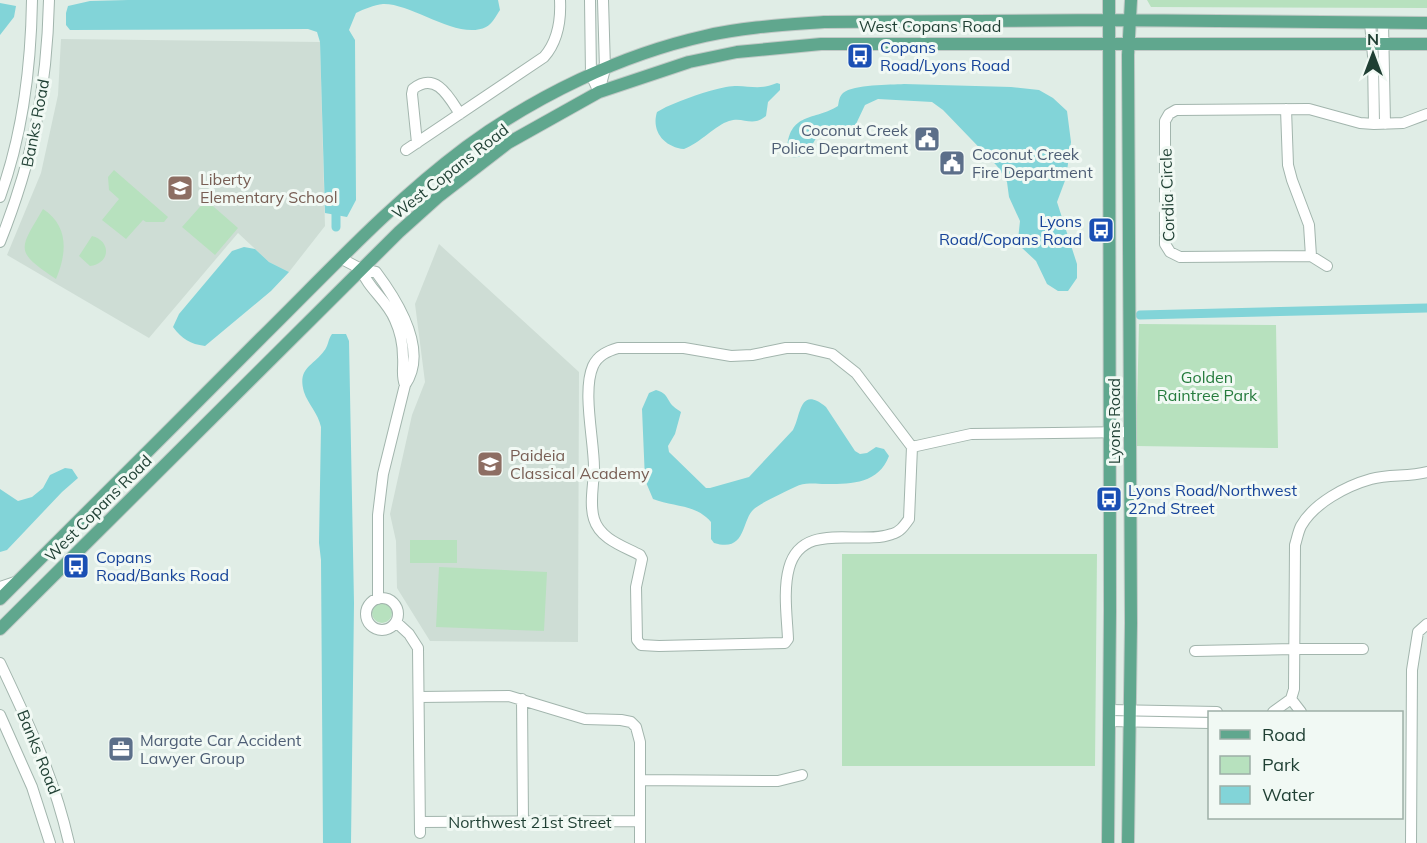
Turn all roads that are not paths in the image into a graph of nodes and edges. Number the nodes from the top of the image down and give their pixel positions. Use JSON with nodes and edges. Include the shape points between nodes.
{"nodes":[{"id":1,"x":32,"y":0,"type":"edge"},
{"id":2,"x":49,"y":0,"type":"edge"},
{"id":3,"x":560,"y":0,"type":"edge"},
{"id":4,"x":590,"y":0,"type":"edge"},
{"id":5,"x":603,"y":0,"type":"edge"},
{"id":6,"x":1109,"y":0,"type":"edge"},
{"id":7,"x":1131,"y":0,"type":"edge"},
{"id":8,"x":1109,"y":21,"type":"junction"},
{"id":9,"x":1131,"y":21,"type":"junction"},
{"id":10,"x":1376,"y":23,"type":"junction"},
{"id":11,"x":1427,"y":23,"type":"edge"},
{"id":12,"x":1109,"y":43,"type":"junction"},
{"id":13,"x":1128,"y":43,"type":"junction"},
{"id":14,"x":1378,"y":45,"type":"junction"},
{"id":15,"x":1427,"y":45,"type":"edge"},
{"id":16,"x":605,"y":69,"type":"junction"},
{"id":17,"x":591,"y":75,"type":"junction"},
{"id":18,"x":599,"y":92,"type":"junction"},
{"id":19,"x":1286,"y":109,"type":"junction"},
{"id":20,"x":460,"y":114,"type":"junction"},
{"id":21,"x":1427,"y":114,"type":"edge"},
{"id":22,"x":1380,"y":124,"type":"junction"},
{"id":23,"x":417,"y":143,"type":"junction"},
{"id":24,"x":406,"y":150,"type":"dead end"},
{"id":25,"x":0,"y":197,"type":"edge"},
{"id":26,"x":0,"y":242,"type":"edge"},
{"id":27,"x":1311,"y":256,"type":"junction"},
{"id":28,"x":342,"y":259,"type":"junction"},
{"id":29,"x":1327,"y":266,"type":"dead end"},
{"id":30,"x":361,"y":269,"type":"junction"},
{"id":31,"x":1110,"y":432,"type":"junction"},
{"id":32,"x":1130,"y":432,"type":"junction"},
{"id":33,"x":912,"y":447,"type":"junction"},
{"id":34,"x":1427,"y":472,"type":"edge"},
{"id":35,"x":18,"y":581,"type":"junction"},
{"id":36,"x":0,"y":587,"type":"edge"},
{"id":37,"x":0,"y":599,"type":"edge"},
{"id":38,"x":378,"y":599,"type":"junction"},
{"id":39,"x":396,"y":622,"type":"junction"},
{"id":40,"x":1427,"y":624,"type":"edge"},
{"id":41,"x":0,"y":629,"type":"edge"},
{"id":42,"x":1295,"y":649,"type":"junction"},
{"id":43,"x":1363,"y":650,"type":"dead end"},
{"id":44,"x":1195,"y":651,"type":"dead end"},
{"id":45,"x":0,"y":663,"type":"edge"},
{"id":46,"x":419,"y":697,"type":"junction"},
{"id":47,"x":522,"y":699,"type":"junction"},
{"id":48,"x":1291,"y":699,"type":"junction"},
{"id":49,"x":1275,"y":711,"type":"edge"},
{"id":50,"x":1300,"y":711,"type":"edge"},
{"id":51,"x":1208,"y":712,"type":"edge"},
{"id":52,"x":0,"y":715,"type":"edge"},
{"id":53,"x":1108,"y":715,"type":"junction"},
{"id":54,"x":1129,"y":715,"type":"junction"},
{"id":55,"x":1208,"y":723,"type":"edge"},
{"id":56,"x":802,"y":775,"type":"dead end"},
{"id":57,"x":640,"y":780,"type":"junction"},
{"id":58,"x":523,"y":820,"type":"junction"},
{"id":59,"x":640,"y":821,"type":"junction"},
{"id":60,"x":50,"y":843,"type":"edge"},
{"id":61,"x":69,"y":843,"type":"edge"},
{"id":62,"x":640,"y":843,"type":"edge"},
{"id":63,"x":1108,"y":843,"type":"edge"},
{"id":64,"x":1128,"y":843,"type":"edge"},
{"id":65,"x":1411,"y":843,"type":"edge"}],
"edges":[{"from":1,"to":25,"type":"street","name":"Banks Road","via":[[25,100]]},
{"from":2,"to":26,"type":"street","name":"Banks Road","via":[[45,77],[38,119],[22,182]]},
{"from":3,"to":20,"type":"street","via":[[561,18],[544,57]]},
{"from":4,"to":17,"type":"street"},
{"from":5,"to":16,"type":"street"},
{"from":6,"to":8,"type":"main road","name":"Lyons Road"},
{"from":7,"to":9,"type":"main road","name":"Lyons Road"},
{"from":8,"to":9,"type":"main road","name":"West Copans Road"},
{"from":8,"to":12,"type":"main road","name":"Lyons Road"},
{"from":8,"to":16,"type":"main road","name":"West Copans Road","via":[[780,25],[706,36],[638,55]]},
{"from":9,"to":10,"type":"main road","name":"West Copans Road"},
{"from":9,"to":13,"type":"main road","name":"Lyons Road"},
{"from":10,"to":11,"type":"main road","name":"West Copans Road"},
{"from":10,"to":14,"type":"street"},
{"from":12,"to":13,"type":"main road","name":"West Copans Road"},
{"from":12,"to":18,"type":"main road","name":"West Copans Road","via":[[785,46],[689,62]]},
{"from":12,"to":31,"type":"main road","name":"Lyons Road"},
{"from":13,"to":14,"type":"main road","name":"West Copans Road"},
{"from":13,"to":32,"type":"main road","name":"Lyons Road"},
{"from":14,"to":15,"type":"main road","name":"West Copans Road"},
{"from":14,"to":22,"type":"street"},
{"from":16,"to":17,"type":"main road","name":"West Copans Road"},
{"from":16,"to":18,"type":"street"},
{"from":17,"to":18,"type":"street"},
{"from":17,"to":28,"type":"main road","name":"West Copans Road","via":[[467,147],[423,182]]},
{"from":18,"to":30,"type":"main road","name":"West Copans Road","via":[[508,143],[414,218]]},
{"from":19,"to":22,"type":"street","name":"Cordia Circle","via":[[1309,109],[1360,123]]},
{"from":19,"to":27,"type":"street","via":[[1288,165],[1309,225]]},
{"from":19,"to":27,"type":"street","name":"Cordia Circle","via":[[1176,110],[1169,114],[1165,121],[1165,244],[1180,257]]},
{"from":20,"to":23,"type":"street"},
{"from":20,"to":23,"type":"street","via":[[439,86],[420,84],[412,94]]},
{"from":21,"to":22,"type":"street","via":[[1403,123]]},
{"from":23,"to":24,"type":"street"},
{"from":27,"to":29,"type":"street"},
{"from":28,"to":30,"type":"street"},
{"from":28,"to":35,"type":"main road","name":"West Copans Road"},
{"from":30,"to":38,"type":"street","via":[[376,272],[395,297],[409,332],[413,364],[383,474],[378,515]]},
{"from":30,"to":41,"type":"main road","name":"West Copans Road"},
{"from":31,"to":32,"type":"street"},
{"from":31,"to":33,"type":"street","via":[[971,434]]},
{"from":31,"to":53,"type":"main road","name":"Lyons Road"},
{"from":32,"to":54,"type":"main road","name":"Lyons Road"},
{"from":33,"to":33,"type":"street","via":[[856,373],[821,350],[786,348],[731,356],[684,348],[618,348],[599,357],[593,365],[590,392],[592,506],[594,519],[607,538],[642,559],[636,587],[637,640],[641,645],[659,646],[785,643],[786,584],[796,555],[818,539],[879,537],[903,528],[909,519]]},
{"from":34,"to":42,"type":"street","via":[[1371,479],[1329,498],[1301,527],[1295,544]]},
{"from":35,"to":36,"type":"street"},
{"from":35,"to":37,"type":"main road","name":"West Copans Road"},
{"from":38,"to":39,"type":"street","via":[[388,599],[396,606]]},
{"from":38,"to":39,"type":"street","via":[[366,609],[370,626],[385,631]]},
{"from":39,"to":46,"type":"street","via":[[417,648]]},
{"from":40,"to":65,"type":"street","via":[[1418,632],[1412,670]]},
{"from":42,"to":43,"type":"street"},
{"from":42,"to":44,"type":"street"},
{"from":42,"to":48,"type":"street"},
{"from":45,"to":61,"type":"street","name":"Banks Road","via":[[44,756]]},
{"from":46,"to":47,"type":"street"},
{"from":46,"to":58,"type":"street","name":"Northwest 21st Street","via":[[420,828]]},
{"from":47,"to":57,"type":"street","via":[[585,719],[631,722],[640,742]]},
{"from":47,"to":58,"type":"street"},
{"from":48,"to":49,"type":"street"},
{"from":48,"to":50,"type":"street"},
{"from":51,"to":54,"type":"street"},
{"from":52,"to":60,"type":"street","name":"Banks Road","via":[[28,777]]},
{"from":53,"to":54,"type":"street"},
{"from":53,"to":63,"type":"main road","name":"Lyons Road"},
{"from":54,"to":55,"type":"street"},
{"from":54,"to":64,"type":"main road","name":"Lyons Road"},
{"from":56,"to":57,"type":"street","via":[[778,781]]},
{"from":57,"to":59,"type":"street"},
{"from":58,"to":59,"type":"street","name":"Northwest 21st Street"},
{"from":59,"to":62,"type":"street"}]}
